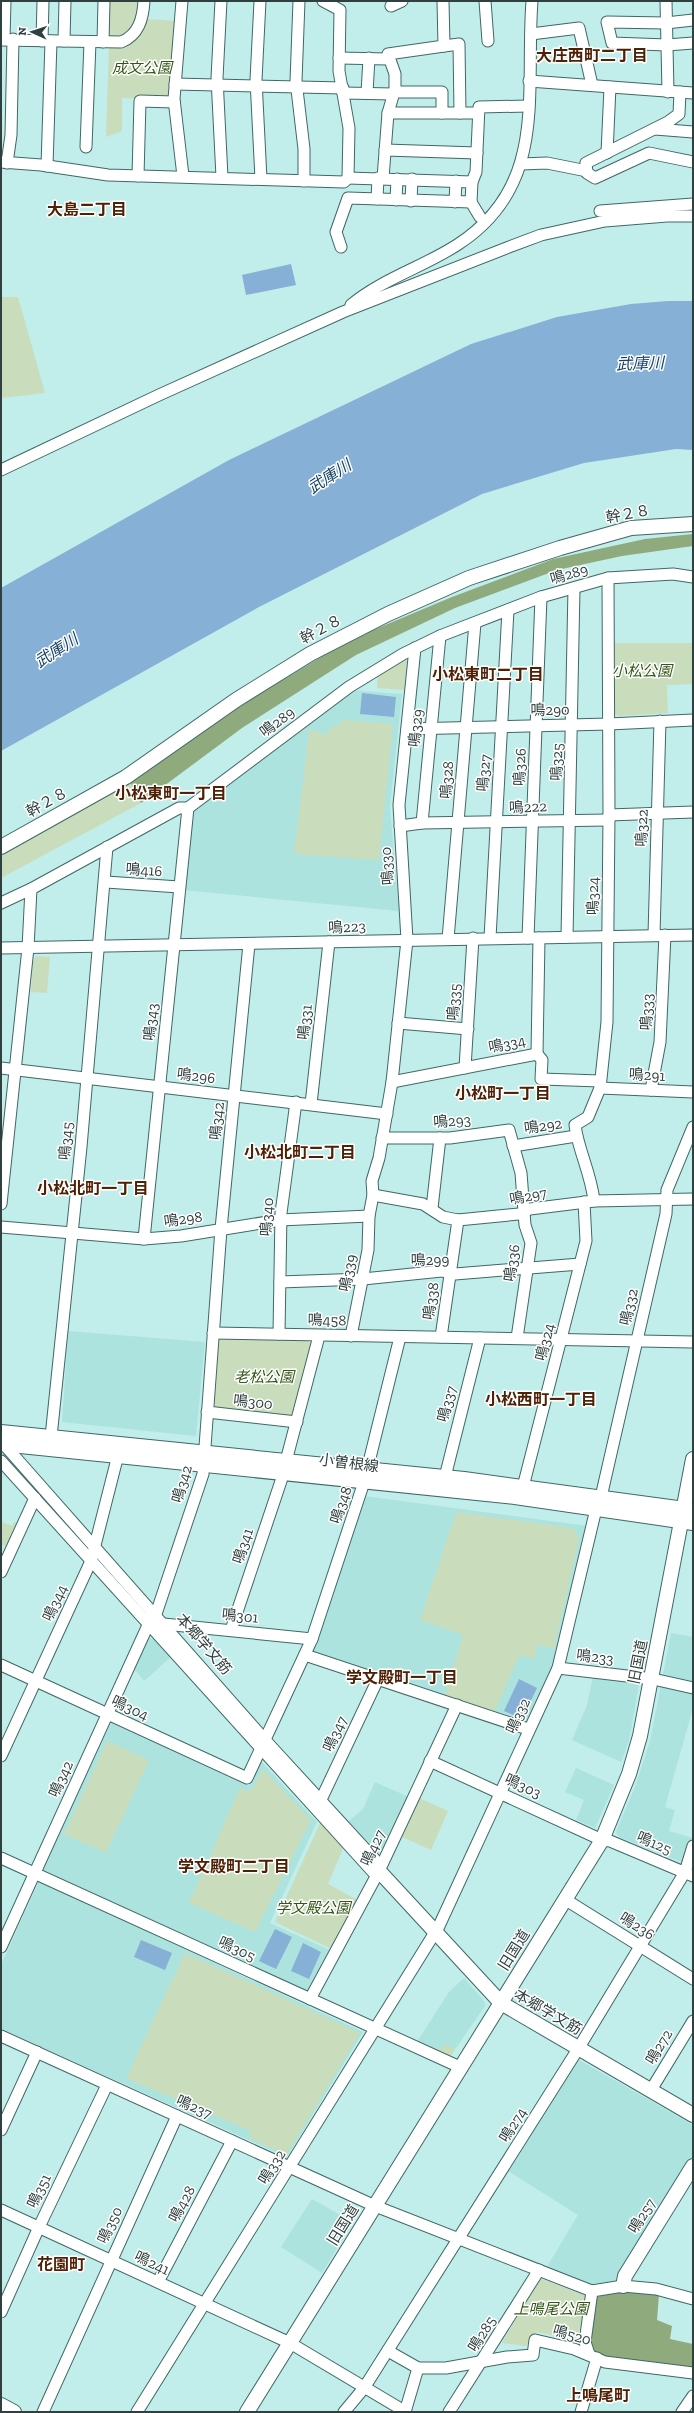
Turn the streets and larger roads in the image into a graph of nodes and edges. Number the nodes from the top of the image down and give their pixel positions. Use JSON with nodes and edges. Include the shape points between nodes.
{"nodes":[{"id":1,"x":5,"y":1,"type":"edge"},
{"id":2,"x":43,"y":1,"type":"edge"},
{"id":3,"x":65,"y":1,"type":"edge"},
{"id":4,"x":104,"y":1,"type":"edge"},
{"id":5,"x":144,"y":1,"type":"edge"},
{"id":6,"x":182,"y":1,"type":"edge"},
{"id":7,"x":221,"y":1,"type":"edge"},
{"id":8,"x":260,"y":1,"type":"edge"},
{"id":9,"x":299,"y":1,"type":"edge"},
{"id":10,"x":323,"y":1,"type":"edge"},
{"id":11,"x":402,"y":1,"type":"edge"},
{"id":12,"x":443,"y":1,"type":"edge"},
{"id":13,"x":485,"y":1,"type":"edge"},
{"id":14,"x":532,"y":1,"type":"edge"},
{"id":15,"x":666,"y":1,"type":"edge"},
{"id":16,"x":391,"y":6,"type":"dead end"},
{"id":17,"x":693,"y":20,"type":"edge"},
{"id":18,"x":666,"y":23,"type":"junction"},
{"id":19,"x":532,"y":34,"type":"junction"},
{"id":20,"x":6,"y":40,"type":"edge"},
{"id":21,"x":47,"y":41,"type":"junction"},
{"id":22,"x":64,"y":41,"type":"junction"},
{"id":23,"x":488,"y":41,"type":"dead end"},
{"id":24,"x":90,"y":42,"type":"junction"},
{"id":25,"x":103,"y":42,"type":"junction"},
{"id":26,"x":693,"y":43,"type":"edge"},
{"id":27,"x":667,"y":45,"type":"junction"},
{"id":28,"x":444,"y":46,"type":"junction"},
{"id":29,"x":339,"y":58,"type":"junction"},
{"id":30,"x":369,"y":58,"type":"junction"},
{"id":31,"x":388,"y":59,"type":"junction"},
{"id":32,"x":530,"y":81,"type":"junction"},
{"id":33,"x":175,"y":84,"type":"junction"},
{"id":34,"x":217,"y":85,"type":"junction"},
{"id":35,"x":592,"y":85,"type":"junction"},
{"id":36,"x":256,"y":86,"type":"junction"},
{"id":37,"x":296,"y":87,"type":"junction"},
{"id":38,"x":610,"y":87,"type":"junction"},
{"id":39,"x":343,"y":90,"type":"junction"},
{"id":40,"x":668,"y":92,"type":"junction"},
{"id":41,"x":680,"y":92,"type":"junction"},
{"id":42,"x":368,"y":93,"type":"junction"},
{"id":43,"x":394,"y":93,"type":"junction"},
{"id":44,"x":693,"y":93,"type":"edge"},
{"id":45,"x":174,"y":102,"type":"junction"},
{"id":46,"x":528,"y":106,"type":"junction"},
{"id":47,"x":388,"y":113,"type":"junction"},
{"id":48,"x":442,"y":113,"type":"junction"},
{"id":49,"x":460,"y":113,"type":"junction"},
{"id":50,"x":478,"y":113,"type":"junction"},
{"id":51,"x":654,"y":129,"type":"junction"},
{"id":52,"x":693,"y":132,"type":"edge"},
{"id":53,"x":86,"y":147,"type":"dead end"},
{"id":54,"x":385,"y":150,"type":"junction"},
{"id":55,"x":477,"y":153,"type":"junction"},
{"id":56,"x":607,"y":153,"type":"junction"},
{"id":57,"x":4,"y":162,"type":"edge"},
{"id":58,"x":693,"y":162,"type":"edge"},
{"id":59,"x":521,"y":164,"type":"junction"},
{"id":60,"x":47,"y":166,"type":"junction"},
{"id":61,"x":587,"y":171,"type":"junction"},
{"id":62,"x":138,"y":176,"type":"junction"},
{"id":63,"x":183,"y":176,"type":"junction"},
{"id":64,"x":222,"y":177,"type":"junction"},
{"id":65,"x":348,"y":178,"type":"junction"},
{"id":66,"x":380,"y":178,"type":"junction"},
{"id":67,"x":261,"y":179,"type":"junction"},
{"id":68,"x":397,"y":179,"type":"junction"},
{"id":69,"x":412,"y":179,"type":"junction"},
{"id":70,"x":304,"y":181,"type":"junction"},
{"id":71,"x":456,"y":181,"type":"junction"},
{"id":72,"x":472,"y":182,"type":"junction"},
{"id":73,"x":376,"y":200,"type":"junction"},
{"id":74,"x":396,"y":200,"type":"junction"},
{"id":75,"x":411,"y":201,"type":"junction"},
{"id":76,"x":455,"y":202,"type":"junction"},
{"id":77,"x":471,"y":202,"type":"junction"},
{"id":78,"x":693,"y":204,"type":"edge"},
{"id":79,"x":600,"y":211,"type":"dead end"},
{"id":80,"x":693,"y":216,"type":"edge"},
{"id":81,"x":480,"y":217,"type":"dead end"},
{"id":82,"x":341,"y":247,"type":"dead end"},
{"id":83,"x":349,"y":310,"type":"junction"},
{"id":84,"x":1,"y":470,"type":"edge"},
{"id":85,"x":693,"y":524,"type":"edge"},
{"id":86,"x":608,"y":578,"type":"junction"},
{"id":87,"x":693,"y":578,"type":"edge"},
{"id":88,"x":574,"y":588,"type":"junction"},
{"id":89,"x":541,"y":597,"type":"junction"},
{"id":90,"x":508,"y":610,"type":"junction"},
{"id":91,"x":474,"y":623,"type":"junction"},
{"id":92,"x":440,"y":636,"type":"junction"},
{"id":93,"x":415,"y":648,"type":"junction"},
{"id":94,"x":693,"y":720,"type":"edge"},
{"id":95,"x":660,"y":721,"type":"junction"},
{"id":96,"x":609,"y":724,"type":"junction"},
{"id":97,"x":573,"y":725,"type":"junction"},
{"id":98,"x":503,"y":726,"type":"junction"},
{"id":99,"x":536,"y":726,"type":"junction"},
{"id":100,"x":466,"y":727,"type":"junction"},
{"id":101,"x":407,"y":728,"type":"junction"},
{"id":102,"x":431,"y":728,"type":"junction"},
{"id":103,"x":188,"y":808,"type":"junction"},
{"id":104,"x":693,"y":812,"type":"edge"},
{"id":105,"x":658,"y":813,"type":"junction"},
{"id":106,"x":609,"y":817,"type":"junction"},
{"id":107,"x":533,"y":821,"type":"junction"},
{"id":108,"x":570,"y":821,"type":"junction"},
{"id":109,"x":422,"y":823,"type":"junction"},
{"id":110,"x":495,"y":823,"type":"junction"},
{"id":111,"x":458,"y":824,"type":"junction"},
{"id":112,"x":400,"y":826,"type":"junction"},
{"id":113,"x":1,"y":847,"type":"edge"},
{"id":114,"x":107,"y":847,"type":"junction"},
{"id":115,"x":106,"y":882,"type":"junction"},
{"id":116,"x":179,"y":887,"type":"junction"},
{"id":117,"x":31,"y":889,"type":"junction"},
{"id":118,"x":1,"y":903,"type":"edge"},
{"id":119,"x":654,"y":935,"type":"junction"},
{"id":120,"x":666,"y":935,"type":"junction"},
{"id":121,"x":693,"y":935,"type":"edge"},
{"id":122,"x":608,"y":936,"type":"junction"},
{"id":123,"x":567,"y":937,"type":"junction"},
{"id":124,"x":473,"y":938,"type":"junction"},
{"id":125,"x":490,"y":938,"type":"junction"},
{"id":126,"x":533,"y":938,"type":"junction"},
{"id":127,"x":448,"y":939,"type":"junction"},
{"id":128,"x":407,"y":940,"type":"junction"},
{"id":129,"x":329,"y":942,"type":"junction"},
{"id":130,"x":174,"y":944,"type":"junction"},
{"id":131,"x":249,"y":944,"type":"junction"},
{"id":132,"x":100,"y":945,"type":"junction"},
{"id":133,"x":1,"y":948,"type":"edge"},
{"id":134,"x":28,"y":948,"type":"junction"},
{"id":135,"x":398,"y":1024,"type":"junction"},
{"id":136,"x":468,"y":1029,"type":"junction"},
{"id":137,"x":537,"y":1054,"type":"junction"},
{"id":138,"x":1,"y":1068,"type":"edge"},
{"id":139,"x":465,"y":1068,"type":"junction"},
{"id":140,"x":15,"y":1069,"type":"junction"},
{"id":141,"x":87,"y":1077,"type":"junction"},
{"id":142,"x":392,"y":1082,"type":"junction"},
{"id":143,"x":600,"y":1084,"type":"junction"},
{"id":144,"x":159,"y":1086,"type":"junction"},
{"id":145,"x":650,"y":1090,"type":"junction"},
{"id":146,"x":693,"y":1092,"type":"edge"},
{"id":147,"x":234,"y":1096,"type":"junction"},
{"id":148,"x":296,"y":1102,"type":"junction"},
{"id":149,"x":311,"y":1104,"type":"junction"},
{"id":150,"x":387,"y":1114,"type":"junction"},
{"id":151,"x":693,"y":1127,"type":"edge"},
{"id":152,"x":576,"y":1136,"type":"junction"},
{"id":153,"x":382,"y":1138,"type":"junction"},
{"id":154,"x":440,"y":1138,"type":"junction"},
{"id":155,"x":513,"y":1146,"type":"junction"},
{"id":156,"x":373,"y":1195,"type":"junction"},
{"id":157,"x":667,"y":1199,"type":"junction"},
{"id":158,"x":693,"y":1199,"type":"edge"},
{"id":159,"x":589,"y":1202,"type":"junction"},
{"id":160,"x":1,"y":1204,"type":"edge"},
{"id":161,"x":432,"y":1208,"type":"junction"},
{"id":162,"x":524,"y":1211,"type":"junction"},
{"id":163,"x":369,"y":1216,"type":"junction"},
{"id":164,"x":458,"y":1220,"type":"junction"},
{"id":165,"x":278,"y":1223,"type":"junction"},
{"id":166,"x":1,"y":1228,"type":"edge"},
{"id":167,"x":221,"y":1229,"type":"junction"},
{"id":168,"x":72,"y":1232,"type":"junction"},
{"id":169,"x":144,"y":1239,"type":"junction"},
{"id":170,"x":580,"y":1264,"type":"junction"},
{"id":171,"x":526,"y":1269,"type":"junction"},
{"id":172,"x":450,"y":1273,"type":"junction"},
{"id":173,"x":363,"y":1279,"type":"junction"},
{"id":174,"x":280,"y":1282,"type":"junction"},
{"id":175,"x":213,"y":1333,"type":"junction"},
{"id":176,"x":279,"y":1334,"type":"junction"},
{"id":177,"x":319,"y":1336,"type":"junction"},
{"id":178,"x":351,"y":1336,"type":"junction"},
{"id":179,"x":400,"y":1337,"type":"junction"},
{"id":180,"x":441,"y":1338,"type":"junction"},
{"id":181,"x":480,"y":1338,"type":"junction"},
{"id":182,"x":517,"y":1338,"type":"junction"},
{"id":183,"x":561,"y":1339,"type":"junction"},
{"id":184,"x":636,"y":1341,"type":"junction"},
{"id":185,"x":693,"y":1342,"type":"edge"},
{"id":186,"x":207,"y":1412,"type":"junction"},
{"id":187,"x":297,"y":1422,"type":"junction"},
{"id":188,"x":51,"y":1437,"type":"junction"},
{"id":189,"x":2,"y":1440,"type":"edge"},
{"id":190,"x":118,"y":1455,"type":"junction"},
{"id":191,"x":204,"y":1458,"type":"junction"},
{"id":192,"x":693,"y":1459,"type":"edge"},
{"id":193,"x":1,"y":1461,"type":"edge"},
{"id":194,"x":285,"y":1467,"type":"junction"},
{"id":195,"x":365,"y":1476,"type":"junction"},
{"id":196,"x":445,"y":1477,"type":"junction"},
{"id":197,"x":523,"y":1487,"type":"junction"},
{"id":198,"x":35,"y":1498,"type":"junction"},
{"id":199,"x":599,"y":1503,"type":"junction"},
{"id":200,"x":688,"y":1516,"type":"edge"},
{"id":201,"x":93,"y":1555,"type":"junction"},
{"id":202,"x":1,"y":1572,"type":"edge"},
{"id":203,"x":152,"y":1619,"type":"junction"},
{"id":204,"x":164,"y":1624,"type":"junction"},
{"id":205,"x":231,"y":1630,"type":"junction"},
{"id":206,"x":312,"y":1639,"type":"junction"},
{"id":207,"x":305,"y":1655,"type":"junction"},
{"id":208,"x":1,"y":1665,"type":"edge"},
{"id":209,"x":558,"y":1668,"type":"junction"},
{"id":210,"x":378,"y":1679,"type":"junction"},
{"id":211,"x":653,"y":1679,"type":"junction"},
{"id":212,"x":36,"y":1681,"type":"junction"},
{"id":213,"x":693,"y":1688,"type":"edge"},
{"id":214,"x":457,"y":1706,"type":"junction"},
{"id":215,"x":107,"y":1714,"type":"junction"},
{"id":216,"x":528,"y":1729,"type":"junction"},
{"id":217,"x":263,"y":1744,"type":"junction"},
{"id":218,"x":1,"y":1756,"type":"edge"},
{"id":219,"x":430,"y":1760,"type":"junction"},
{"id":220,"x":247,"y":1778,"type":"joint"},
{"id":221,"x":500,"y":1792,"type":"junction"},
{"id":222,"x":318,"y":1805,"type":"junction"},
{"id":223,"x":602,"y":1840,"type":"junction"},
{"id":224,"x":693,"y":1846,"type":"edge"},
{"id":225,"x":1,"y":1858,"type":"edge"},
{"id":226,"x":379,"y":1871,"type":"junction"},
{"id":227,"x":35,"y":1873,"type":"junction"},
{"id":228,"x":689,"y":1874,"type":"edge"},
{"id":229,"x":566,"y":1900,"type":"junction"},
{"id":230,"x":435,"y":1932,"type":"junction"},
{"id":231,"x":640,"y":1946,"type":"junction"},
{"id":232,"x":1,"y":1947,"type":"edge"},
{"id":233,"x":693,"y":1979,"type":"edge"},
{"id":234,"x":310,"y":1999,"type":"junction"},
{"id":235,"x":501,"y":2004,"type":"junction"},
{"id":236,"x":693,"y":2021,"type":"edge"},
{"id":237,"x":375,"y":2029,"type":"junction"},
{"id":238,"x":1,"y":2036,"type":"edge"},
{"id":239,"x":578,"y":2049,"type":"junction"},
{"id":240,"x":37,"y":2052,"type":"junction"},
{"id":241,"x":462,"y":2068,"type":"junction"},
{"id":242,"x":107,"y":2085,"type":"junction"},
{"id":243,"x":651,"y":2090,"type":"junction"},
{"id":244,"x":693,"y":2114,"type":"edge"},
{"id":245,"x":177,"y":2116,"type":"junction"},
{"id":246,"x":1,"y":2130,"type":"edge"},
{"id":247,"x":232,"y":2141,"type":"junction"},
{"id":248,"x":693,"y":2166,"type":"edge"},
{"id":249,"x":290,"y":2167,"type":"junction"},
{"id":250,"x":375,"y":2206,"type":"junction"},
{"id":251,"x":1,"y":2210,"type":"edge"},
{"id":252,"x":39,"y":2227,"type":"junction"},
{"id":253,"x":460,"y":2239,"type":"junction"},
{"id":254,"x":110,"y":2260,"type":"junction"},
{"id":255,"x":539,"y":2270,"type":"junction"},
{"id":256,"x":158,"y":2282,"type":"junction"},
{"id":257,"x":623,"y":2286,"type":"junction"},
{"id":258,"x":592,"y":2291,"type":"junction"},
{"id":259,"x":693,"y":2298,"type":"edge"},
{"id":260,"x":204,"y":2304,"type":"junction"},
{"id":261,"x":1,"y":2312,"type":"edge"},
{"id":262,"x":290,"y":2343,"type":"junction"},
{"id":263,"x":388,"y":2351,"type":"junction"},
{"id":264,"x":593,"y":2356,"type":"junction"},
{"id":265,"x":483,"y":2361,"type":"junction"},
{"id":266,"x":418,"y":2368,"type":"junction"},
{"id":267,"x":693,"y":2373,"type":"edge"},
{"id":268,"x":364,"y":2388,"type":"junction"},
{"id":269,"x":693,"y":2396,"type":"edge"},
{"id":270,"x":1,"y":2405,"type":"edge"},
{"id":271,"x":14,"y":2412,"type":"edge"},
{"id":272,"x":43,"y":2412,"type":"edge"},
{"id":273,"x":137,"y":2412,"type":"edge"},
{"id":274,"x":247,"y":2412,"type":"edge"},
{"id":275,"x":344,"y":2412,"type":"edge"},
{"id":276,"x":406,"y":2412,"type":"edge"},
{"id":277,"x":449,"y":2412,"type":"edge"},
{"id":278,"x":581,"y":2412,"type":"edge"},
{"id":279,"x":682,"y":2412,"type":"edge"}],
"edges":[{"from":1,"to":20,"type":"street"},
{"from":2,"to":21,"type":"street"},
{"from":3,"to":22,"type":"street"},
{"from":4,"to":25,"type":"street"},
{"from":5,"to":25,"type":"street","via":[[140,24],[133,36],[121,42]]},
{"from":6,"to":33,"type":"street"},
{"from":7,"to":34,"type":"street"},
{"from":8,"to":36,"type":"street"},
{"from":9,"to":37,"type":"street"},
{"from":10,"to":29,"type":"street","via":[[340,10]]},
{"from":11,"to":16,"type":"street"},
{"from":12,"to":28,"type":"street"},
{"from":13,"to":23,"type":"street"},
{"from":14,"to":19,"type":"street"},
{"from":15,"to":18,"type":"street"},
{"from":17,"to":18,"type":"street"},
{"from":18,"to":27,"type":"street"},
{"from":18,"to":27,"type":"street","via":[[607,22],[612,43]]},
{"from":19,"to":32,"type":"street"},
{"from":19,"to":35,"type":"street","via":[[579,28]]},
{"from":20,"to":21,"type":"street"},
{"from":20,"to":57,"type":"street","via":[[11,135]]},
{"from":21,"to":22,"type":"street"},
{"from":21,"to":60,"type":"street"},
{"from":22,"to":24,"type":"street"},
{"from":24,"to":25,"type":"street"},
{"from":24,"to":53,"type":"street"},
{"from":26,"to":27,"type":"street"},
{"from":27,"to":40,"type":"street"},
{"from":28,"to":31,"type":"street","via":[[388,54]]},
{"from":28,"to":49,"type":"street","via":[[459,44]]},
{"from":29,"to":30,"type":"street"},
{"from":29,"to":39,"type":"street"},
{"from":30,"to":31,"type":"street"},
{"from":30,"to":42,"type":"street"},
{"from":31,"to":43,"type":"street","via":[[395,74]]},
{"from":32,"to":35,"type":"street"},
{"from":32,"to":46,"type":"street"},
{"from":33,"to":34,"type":"street"},
{"from":33,"to":45,"type":"street"},
{"from":34,"to":36,"type":"street"},
{"from":34,"to":64,"type":"street"},
{"from":35,"to":38,"type":"street"},
{"from":36,"to":37,"type":"street"},
{"from":36,"to":67,"type":"street"},
{"from":37,"to":39,"type":"street"},
{"from":37,"to":70,"type":"street","via":[[304,149]]},
{"from":38,"to":40,"type":"street"},
{"from":38,"to":56,"type":"street"},
{"from":39,"to":42,"type":"street"},
{"from":39,"to":65,"type":"street","via":[[349,128]]},
{"from":40,"to":41,"type":"street"},
{"from":41,"to":44,"type":"street"},
{"from":41,"to":51,"type":"street","via":[[679,114]]},
{"from":42,"to":43,"type":"street"},
{"from":43,"to":47,"type":"street"},
{"from":43,"to":48,"type":"street","via":[[442,92]]},
{"from":45,"to":62,"type":"street","via":[[140,101]]},
{"from":45,"to":63,"type":"street"},
{"from":46,"to":50,"type":"street","via":[[479,107]]},
{"from":46,"to":59,"type":"street"},
{"from":47,"to":48,"type":"street"},
{"from":47,"to":54,"type":"street"},
{"from":48,"to":49,"type":"street"},
{"from":49,"to":50,"type":"street"},
{"from":50,"to":55,"type":"street"},
{"from":51,"to":52,"type":"street"},
{"from":51,"to":56,"type":"street"},
{"from":54,"to":55,"type":"street"},
{"from":54,"to":66,"type":"street"},
{"from":55,"to":72,"type":"street","via":[[476,172]]},
{"from":56,"to":61,"type":"street","via":[[586,163]]},
{"from":57,"to":60,"type":"street"},
{"from":58,"to":61,"type":"street","via":[[649,153],[595,178],[589,176]]},
{"from":59,"to":61,"type":"street","via":[[547,163]]},
{"from":59,"to":83,"type":"street","via":[[509,194],[490,220],[456,246],[365,293],[348,307]]},
{"from":60,"to":62,"type":"street","via":[[92,174]]},
{"from":62,"to":63,"type":"street"},
{"from":63,"to":64,"type":"street"},
{"from":64,"to":67,"type":"street"},
{"from":65,"to":66,"type":"street"},
{"from":65,"to":70,"type":"street","via":[[344,182]]},
{"from":66,"to":68,"type":"street"},
{"from":66,"to":73,"type":"street"},
{"from":67,"to":70,"type":"street"},
{"from":68,"to":69,"type":"street"},
{"from":68,"to":74,"type":"street"},
{"from":69,"to":71,"type":"street"},
{"from":69,"to":75,"type":"street"},
{"from":71,"to":72,"type":"street"},
{"from":71,"to":76,"type":"street"},
{"from":72,"to":77,"type":"street"},
{"from":73,"to":74,"type":"street"},
{"from":73,"to":82,"type":"street","via":[[348,198],[336,232]]},
{"from":74,"to":75,"type":"street"},
{"from":75,"to":76,"type":"street"},
{"from":76,"to":77,"type":"street"},
{"from":77,"to":81,"type":"street"},
{"from":78,"to":79,"type":"street"},
{"from":80,"to":83,"type":"street","via":[[605,221],[541,235]]},
{"from":83,"to":84,"type":"street","via":[[159,395]]},
{"from":85,"to":113,"type":"street","name":"幹２８","via":[[631,528],[560,548],[469,578],[388,614],[310,654],[236,700],[126,777]]},
{"from":86,"to":87,"type":"street","name":"鳴289","via":[[673,574]]},
{"from":86,"to":88,"type":"street","name":"鳴289"},
{"from":86,"to":96,"type":"street","name":"鳴324"},
{"from":88,"to":89,"type":"street","name":"鳴289"},
{"from":88,"to":97,"type":"street","name":"鳴325"},
{"from":89,"to":90,"type":"street","name":"鳴289"},
{"from":89,"to":99,"type":"street","name":"鳴326"},
{"from":90,"to":91,"type":"street","name":"鳴289"},
{"from":90,"to":98,"type":"street","name":"鳴327"},
{"from":91,"to":92,"type":"street","name":"鳴289"},
{"from":91,"to":100,"type":"street","name":"鳴328"},
{"from":92,"to":93,"type":"street","name":"鳴289"},
{"from":92,"to":102,"type":"street","name":"鳴329"},
{"from":93,"to":101,"type":"street","name":"鳴330"},
{"from":93,"to":103,"type":"street","name":"鳴289","via":[[349,687]]},
{"from":94,"to":95,"type":"street","name":"鳴290"},
{"from":95,"to":96,"type":"street","name":"鳴290"},
{"from":95,"to":105,"type":"street","name":"鳴322"},
{"from":96,"to":97,"type":"street","name":"鳴290"},
{"from":96,"to":106,"type":"street","name":"鳴324"},
{"from":97,"to":99,"type":"street","name":"鳴290"},
{"from":97,"to":108,"type":"street","name":"鳴325"},
{"from":98,"to":99,"type":"street","name":"鳴290"},
{"from":98,"to":100,"type":"street","name":"鳴290"},
{"from":98,"to":110,"type":"street","name":"鳴327"},
{"from":99,"to":107,"type":"street","name":"鳴326"},
{"from":100,"to":102,"type":"street","name":"鳴290"},
{"from":100,"to":111,"type":"street","name":"鳴328"},
{"from":101,"to":102,"type":"street","name":"鳴290"},
{"from":101,"to":112,"type":"street","name":"鳴330","via":[[399,805]]},
{"from":102,"to":109,"type":"street","name":"鳴329"},
{"from":103,"to":114,"type":"street","name":"鳴289","via":[[179,808]]},
{"from":103,"to":116,"type":"street","name":"鳴343"},
{"from":104,"to":105,"type":"street","name":"鳴222"},
{"from":105,"to":106,"type":"street","name":"鳴222"},
{"from":105,"to":119,"type":"street","name":"鳴322"},
{"from":106,"to":108,"type":"street","name":"鳴222"},
{"from":106,"to":122,"type":"street","name":"鳴324"},
{"from":107,"to":108,"type":"street","name":"鳴222"},
{"from":107,"to":110,"type":"street","name":"鳴222"},
{"from":107,"to":126,"type":"street","name":"鳴326"},
{"from":108,"to":123,"type":"street","name":"鳴325"},
{"from":109,"to":111,"type":"street","name":"鳴222"},
{"from":109,"to":112,"type":"street","name":"鳴222"},
{"from":110,"to":111,"type":"street","name":"鳴222"},
{"from":110,"to":125,"type":"street","name":"鳴327"},
{"from":111,"to":127,"type":"street","name":"鳴328"},
{"from":112,"to":128,"type":"street","name":"鳴330"},
{"from":114,"to":115,"type":"street","name":"鳴345"},
{"from":114,"to":117,"type":"street","name":"鳴289"},
{"from":115,"to":116,"type":"street","name":"鳴416"},
{"from":115,"to":132,"type":"street","name":"鳴345"},
{"from":116,"to":130,"type":"street","name":"鳴343"},
{"from":117,"to":118,"type":"street","name":"鳴289"},
{"from":117,"to":134,"type":"street"},
{"from":119,"to":120,"type":"street","name":"鳴223"},
{"from":119,"to":122,"type":"street","name":"鳴223"},
{"from":120,"to":121,"type":"street","name":"鳴223"},
{"from":120,"to":145,"type":"street","name":"鳴333","via":[[660,1042]]},
{"from":122,"to":123,"type":"street","name":"鳴223"},
{"from":122,"to":143,"type":"street","name":"鳴324","via":[[607,1022]]},
{"from":123,"to":126,"type":"street","name":"鳴223"},
{"from":124,"to":125,"type":"street","name":"鳴223"},
{"from":124,"to":127,"type":"street","name":"鳴223"},
{"from":124,"to":136,"type":"street","name":"鳴335"},
{"from":125,"to":126,"type":"street","name":"鳴223"},
{"from":126,"to":137,"type":"street","name":"鳴334"},
{"from":127,"to":128,"type":"street","name":"鳴223"},
{"from":128,"to":129,"type":"street","name":"鳴223"},
{"from":128,"to":135,"type":"street","name":"鳴330"},
{"from":129,"to":131,"type":"street","name":"鳴223"},
{"from":129,"to":149,"type":"street","name":"鳴331"},
{"from":130,"to":131,"type":"street","name":"鳴223"},
{"from":130,"to":132,"type":"street","name":"鳴223"},
{"from":130,"to":144,"type":"street","name":"鳴343"},
{"from":131,"to":147,"type":"street","name":"鳴342"},
{"from":132,"to":134,"type":"street","name":"鳴223"},
{"from":132,"to":141,"type":"street","name":"鳴345"},
{"from":133,"to":134,"type":"street","name":"鳴223"},
{"from":134,"to":140,"type":"street"},
{"from":135,"to":136,"type":"street"},
{"from":135,"to":142,"type":"street","name":"鳴330"},
{"from":136,"to":139,"type":"street","name":"鳴335"},
{"from":137,"to":139,"type":"street","name":"鳴334"},
{"from":137,"to":143,"type":"street","name":"鳴291","via":[[542,1060],[541,1079]]},
{"from":138,"to":140,"type":"street","name":"鳴296"},
{"from":139,"to":142,"type":"street","name":"鳴334"},
{"from":140,"to":141,"type":"street","name":"鳴296"},
{"from":140,"to":160,"type":"street"},
{"from":141,"to":144,"type":"street","name":"鳴296"},
{"from":141,"to":168,"type":"street","name":"鳴345"},
{"from":142,"to":150,"type":"street","name":"鳴330"},
{"from":143,"to":145,"type":"street","name":"鳴291"},
{"from":143,"to":152,"type":"street","name":"鳴324","via":[[588,1117],[575,1125]]},
{"from":144,"to":147,"type":"street","name":"鳴296"},
{"from":144,"to":169,"type":"street","name":"鳴343"},
{"from":145,"to":146,"type":"street","name":"鳴291"},
{"from":147,"to":148,"type":"street","name":"鳴296"},
{"from":147,"to":167,"type":"street","name":"鳴342"},
{"from":148,"to":149,"type":"street","name":"鳴296"},
{"from":148,"to":165,"type":"street","name":"鳴340"},
{"from":149,"to":150,"type":"street","name":"鳴296"},
{"from":150,"to":153,"type":"street"},
{"from":151,"to":157,"type":"street","name":"鳴332","via":[[668,1190]]},
{"from":152,"to":155,"type":"street","name":"鳴292"},
{"from":152,"to":159,"type":"street","name":"鳴324","via":[[592,1184]]},
{"from":153,"to":154,"type":"street","name":"鳴293"},
{"from":153,"to":156,"type":"street","via":[[372,1181]]},
{"from":154,"to":155,"type":"street","name":"鳴293","via":[[509,1130]]},
{"from":154,"to":161,"type":"street"},
{"from":155,"to":162,"type":"street","name":"鳴336","via":[[521,1173]]},
{"from":156,"to":161,"type":"street","name":"鳴297"},
{"from":156,"to":163,"type":"street"},
{"from":157,"to":158,"type":"street","name":"鳴297"},
{"from":157,"to":159,"type":"street","name":"鳴297"},
{"from":157,"to":184,"type":"street","name":"鳴332","via":[[666,1214]]},
{"from":159,"to":162,"type":"street","name":"鳴297"},
{"from":159,"to":170,"type":"street","name":"鳴324","via":[[586,1240]]},
{"from":161,"to":164,"type":"street","name":"鳴297","via":[[443,1216]]},
{"from":162,"to":164,"type":"street","name":"鳴297","via":[[519,1214]]},
{"from":162,"to":171,"type":"street","name":"鳴336","via":[[525,1225],[531,1242],[529,1264]]},
{"from":163,"to":165,"type":"street","name":"鳴298"},
{"from":163,"to":173,"type":"street","name":"鳴339","via":[[368,1250]]},
{"from":164,"to":172,"type":"street","name":"鳴338"},
{"from":165,"to":167,"type":"street","name":"鳴298"},
{"from":165,"to":174,"type":"street","name":"鳴340"},
{"from":166,"to":168,"type":"street","name":"鳴298"},
{"from":167,"to":169,"type":"street","name":"鳴298"},
{"from":167,"to":175,"type":"street","name":"鳴342"},
{"from":168,"to":169,"type":"street","name":"鳴298"},
{"from":168,"to":188,"type":"street","name":"鳴345"},
{"from":170,"to":171,"type":"street","name":"鳴299"},
{"from":170,"to":183,"type":"street","name":"鳴324"},
{"from":171,"to":172,"type":"street","name":"鳴299"},
{"from":171,"to":182,"type":"street","name":"鳴336"},
{"from":172,"to":173,"type":"street","name":"鳴299"},
{"from":172,"to":180,"type":"street","name":"鳴338"},
{"from":173,"to":174,"type":"street","name":"鳴299"},
{"from":173,"to":178,"type":"street","name":"鳴339"},
{"from":174,"to":176,"type":"street","name":"鳴340"},
{"from":175,"to":176,"type":"street","name":"鳴458"},
{"from":175,"to":186,"type":"street","name":"鳴342"},
{"from":176,"to":177,"type":"street","name":"鳴458"},
{"from":177,"to":178,"type":"street","name":"鳴458"},
{"from":177,"to":187,"type":"street","name":"鳴341"},
{"from":178,"to":179,"type":"street","name":"鳴458"},
{"from":179,"to":180,"type":"street","name":"鳴458"},
{"from":179,"to":195,"type":"street","name":"鳴348"},
{"from":180,"to":181,"type":"street","name":"鳴458"},
{"from":181,"to":182,"type":"street"},
{"from":181,"to":196,"type":"street","name":"鳴337"},
{"from":182,"to":183,"type":"street"},
{"from":183,"to":184,"type":"street"},
{"from":183,"to":197,"type":"street","name":"鳴324"},
{"from":184,"to":185,"type":"street"},
{"from":184,"to":199,"type":"street","name":"鳴332"},
{"from":186,"to":187,"type":"street","name":"鳴300"},
{"from":186,"to":191,"type":"street","name":"鳴342"},
{"from":187,"to":194,"type":"street","name":"鳴341"},
{"from":188,"to":189,"type":"street","name":"小曽根線"},
{"from":188,"to":191,"type":"street","name":"小曽根線"},
{"from":189,"to":190,"type":"street","name":"小曽根線"},
{"from":189,"to":201,"type":"street","name":"本郷学文筋"},
{"from":190,"to":191,"type":"street","name":"小曽根線"},
{"from":190,"to":201,"type":"street","name":"鳴344"},
{"from":191,"to":194,"type":"street","name":"小曽根線"},
{"from":191,"to":203,"type":"street","name":"鳴342","via":[[203,1474]]},
{"from":192,"to":200,"type":"street","name":"旧国道"},
{"from":193,"to":198,"type":"street","name":"本郷学文筋"},
{"from":194,"to":195,"type":"street","name":"小曽根線"},
{"from":194,"to":205,"type":"street","name":"鳴341"},
{"from":195,"to":196,"type":"street","name":"小曽根線"},
{"from":195,"to":199,"type":"street","name":"小曽根線","via":[[515,1497]]},
{"from":195,"to":206,"type":"street","name":"鳴348"},
{"from":196,"to":197,"type":"street","name":"小曽根線"},
{"from":197,"to":199,"type":"street","name":"小曽根線"},
{"from":198,"to":201,"type":"street","name":"本郷学文筋"},
{"from":198,"to":202,"type":"street"},
{"from":199,"to":200,"type":"street","name":"小曽根線"},
{"from":199,"to":209,"type":"street","name":"鳴332"},
{"from":200,"to":211,"type":"street","name":"旧国道"},
{"from":201,"to":203,"type":"street","name":"本郷学文筋"},
{"from":201,"to":212,"type":"street","name":"鳴344"},
{"from":203,"to":204,"type":"street","name":"本郷学文筋"},
{"from":203,"to":215,"type":"street","name":"鳴342"},
{"from":203,"to":217,"type":"street","name":"本郷学文筋"},
{"from":204,"to":205,"type":"street","name":"鳴301"},
{"from":204,"to":217,"type":"street","name":"本郷学文筋"},
{"from":205,"to":206,"type":"street","name":"鳴301"},
{"from":206,"to":207,"type":"street","name":"鳴348"},
{"from":207,"to":210,"type":"street"},
{"from":207,"to":217,"type":"street","name":"鳴348"},
{"from":208,"to":212,"type":"street","name":"鳴304"},
{"from":209,"to":211,"type":"street","name":"鳴233"},
{"from":209,"to":216,"type":"street","name":"鳴332"},
{"from":210,"to":214,"type":"street"},
{"from":210,"to":222,"type":"street","name":"鳴347"},
{"from":211,"to":213,"type":"street","name":"鳴233"},
{"from":211,"to":223,"type":"street","name":"旧国道","via":[[631,1768]]},
{"from":212,"to":215,"type":"street","name":"鳴304"},
{"from":212,"to":218,"type":"street","name":"鳴344"},
{"from":214,"to":216,"type":"street"},
{"from":214,"to":219,"type":"street","name":"鳴427"},
{"from":215,"to":220,"type":"street","name":"鳴304"},
{"from":215,"to":227,"type":"street","name":"鳴342"},
{"from":216,"to":221,"type":"street","name":"鳴332"},
{"from":217,"to":220,"type":"street","name":"鳴348"},
{"from":217,"to":222,"type":"street","name":"本郷学文筋"},
{"from":219,"to":221,"type":"street","name":"鳴303"},
{"from":219,"to":226,"type":"street","name":"鳴427"},
{"from":221,"to":223,"type":"street","name":"鳴303"},
{"from":221,"to":230,"type":"street","name":"鳴332"},
{"from":222,"to":226,"type":"street","name":"本郷学文筋","via":[[378,1863]]},
{"from":223,"to":228,"type":"street","name":"鳴125"},
{"from":223,"to":229,"type":"street","name":"旧国道"},
{"from":224,"to":228,"type":"street","name":"鳴274"},
{"from":225,"to":227,"type":"street","name":"鳴305"},
{"from":226,"to":230,"type":"street","name":"本郷学文筋"},
{"from":226,"to":234,"type":"street","name":"鳴427"},
{"from":227,"to":232,"type":"street","name":"鳴342"},
{"from":227,"to":234,"type":"street","name":"鳴305"},
{"from":228,"to":231,"type":"street","name":"鳴274"},
{"from":229,"to":231,"type":"street","name":"鳴236"},
{"from":229,"to":235,"type":"street","name":"旧国道"},
{"from":230,"to":235,"type":"street","name":"本郷学文筋"},
{"from":230,"to":237,"type":"street","name":"鳴332"},
{"from":231,"to":233,"type":"street","name":"鳴236"},
{"from":231,"to":239,"type":"street","name":"鳴274"},
{"from":234,"to":237,"type":"street","name":"鳴305"},
{"from":235,"to":239,"type":"street","name":"本郷学文筋"},
{"from":235,"to":241,"type":"street","name":"旧国道"},
{"from":236,"to":243,"type":"street","name":"鳴272"},
{"from":237,"to":241,"type":"street","name":"鳴305"},
{"from":237,"to":249,"type":"street","name":"鳴332"},
{"from":238,"to":240,"type":"street","name":"鳴237"},
{"from":239,"to":243,"type":"street","name":"本郷学文筋"},
{"from":239,"to":253,"type":"street","name":"鳴274"},
{"from":240,"to":242,"type":"street","name":"鳴237"},
{"from":240,"to":246,"type":"street"},
{"from":241,"to":250,"type":"street","name":"旧国道"},
{"from":242,"to":245,"type":"street","name":"鳴237"},
{"from":242,"to":252,"type":"street","name":"鳴351"},
{"from":243,"to":244,"type":"street","name":"本郷学文筋"},
{"from":245,"to":247,"type":"street","name":"鳴237"},
{"from":245,"to":254,"type":"street","name":"鳴350"},
{"from":247,"to":249,"type":"street","name":"鳴237"},
{"from":247,"to":256,"type":"street","name":"鳴428"},
{"from":248,"to":257,"type":"street","name":"鳴257","via":[[625,2276]]},
{"from":249,"to":250,"type":"street","name":"鳴237"},
{"from":249,"to":260,"type":"street","name":"鳴332"},
{"from":250,"to":253,"type":"street","name":"鳴237"},
{"from":250,"to":262,"type":"street","name":"旧国道"},
{"from":251,"to":252,"type":"street","name":"鳴241"},
{"from":252,"to":254,"type":"street","name":"鳴241"},
{"from":252,"to":261,"type":"street","name":"鳴351"},
{"from":253,"to":255,"type":"street","name":"鳴237"},
{"from":253,"to":263,"type":"street","name":"鳴274"},
{"from":254,"to":256,"type":"street","name":"鳴241"},
{"from":254,"to":272,"type":"street","name":"鳴350"},
{"from":255,"to":258,"type":"street","name":"鳴237"},
{"from":255,"to":265,"type":"street","name":"鳴285"},
{"from":256,"to":260,"type":"street","name":"鳴241"},
{"from":257,"to":258,"type":"street"},
{"from":257,"to":259,"type":"street","via":[[656,2289]]},
{"from":258,"to":264,"type":"street","via":[[585,2342]]},
{"from":260,"to":262,"type":"street","name":"鳴241"},
{"from":260,"to":273,"type":"street","name":"鳴332"},
{"from":262,"to":268,"type":"street","name":"鳴241"},
{"from":262,"to":274,"type":"street","name":"旧国道"},
{"from":263,"to":266,"type":"street","name":"鳴520"},
{"from":263,"to":268,"type":"street","name":"鳴274"},
{"from":264,"to":265,"type":"street","name":"鳴520","via":[[534,2340],[533,2355]]},
{"from":264,"to":267,"type":"street","name":"鳴520","via":[[605,2362]]},
{"from":264,"to":278,"type":"street"},
{"from":265,"to":266,"type":"street","name":"鳴520","via":[[446,2368]]},
{"from":265,"to":277,"type":"street","name":"鳴285"},
{"from":266,"to":276,"type":"street"},
{"from":268,"to":275,"type":"street","name":"鳴274"},
{"from":268,"to":276,"type":"street","name":"鳴241"},
{"from":269,"to":279,"type":"street"},
{"from":270,"to":271,"type":"street"}]}
